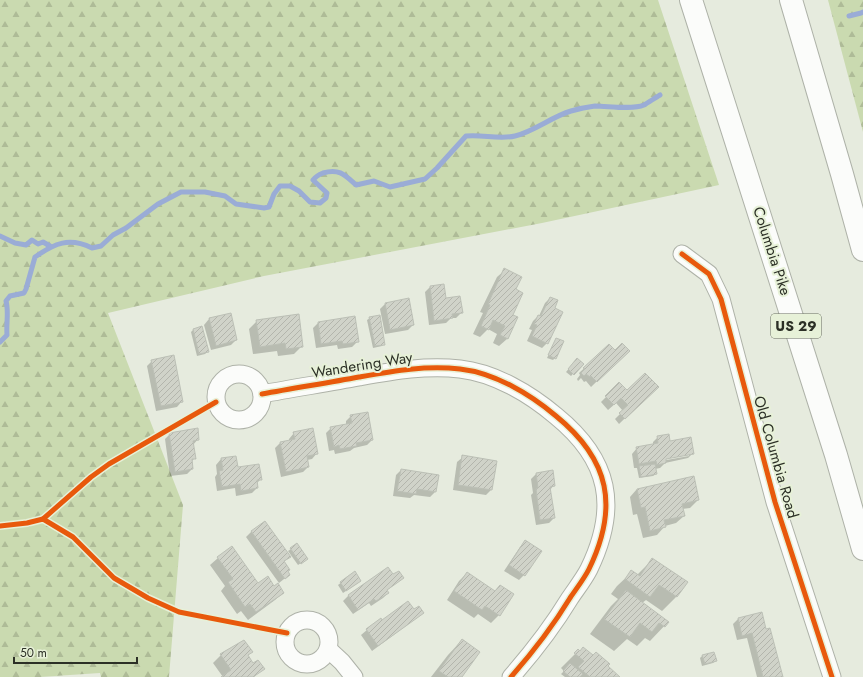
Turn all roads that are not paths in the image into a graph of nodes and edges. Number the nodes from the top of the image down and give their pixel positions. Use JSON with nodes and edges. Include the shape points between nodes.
{"nodes":[{"id":1,"x":691,"y":0,"type":"edge"},
{"id":2,"x":791,"y":0,"type":"edge"},
{"id":3,"x":863,"y":250,"type":"edge"},
{"id":4,"x":682,"y":254,"type":"dead end"},
{"id":5,"x":262,"y":394,"type":"dead end"},
{"id":6,"x":863,"y":549,"type":"edge"},
{"id":7,"x":328,"y":649,"type":"dead end"},
{"id":8,"x":354,"y":677,"type":"edge"},
{"id":9,"x":511,"y":677,"type":"edge"},
{"id":10,"x":832,"y":677,"type":"edge"}],
"edges":[{"from":1,"to":6,"type":"highway","name":"Columbia Pike","number":"US 29","via":[[836,455]]},
{"from":2,"to":3,"type":"highway"},
{"from":4,"to":10,"type":"street","name":"Old Columbia Road","via":[[709,274],[721,299],[775,502]]},
{"from":5,"to":9,"type":"street","name":"Wandering Way","via":[[408,369],[461,369],[484,374],[526,394],[554,414],[583,442],[595,459],[603,481],[605,525],[588,571],[537,646]]},
{"from":7,"to":8,"type":"street"}]}
